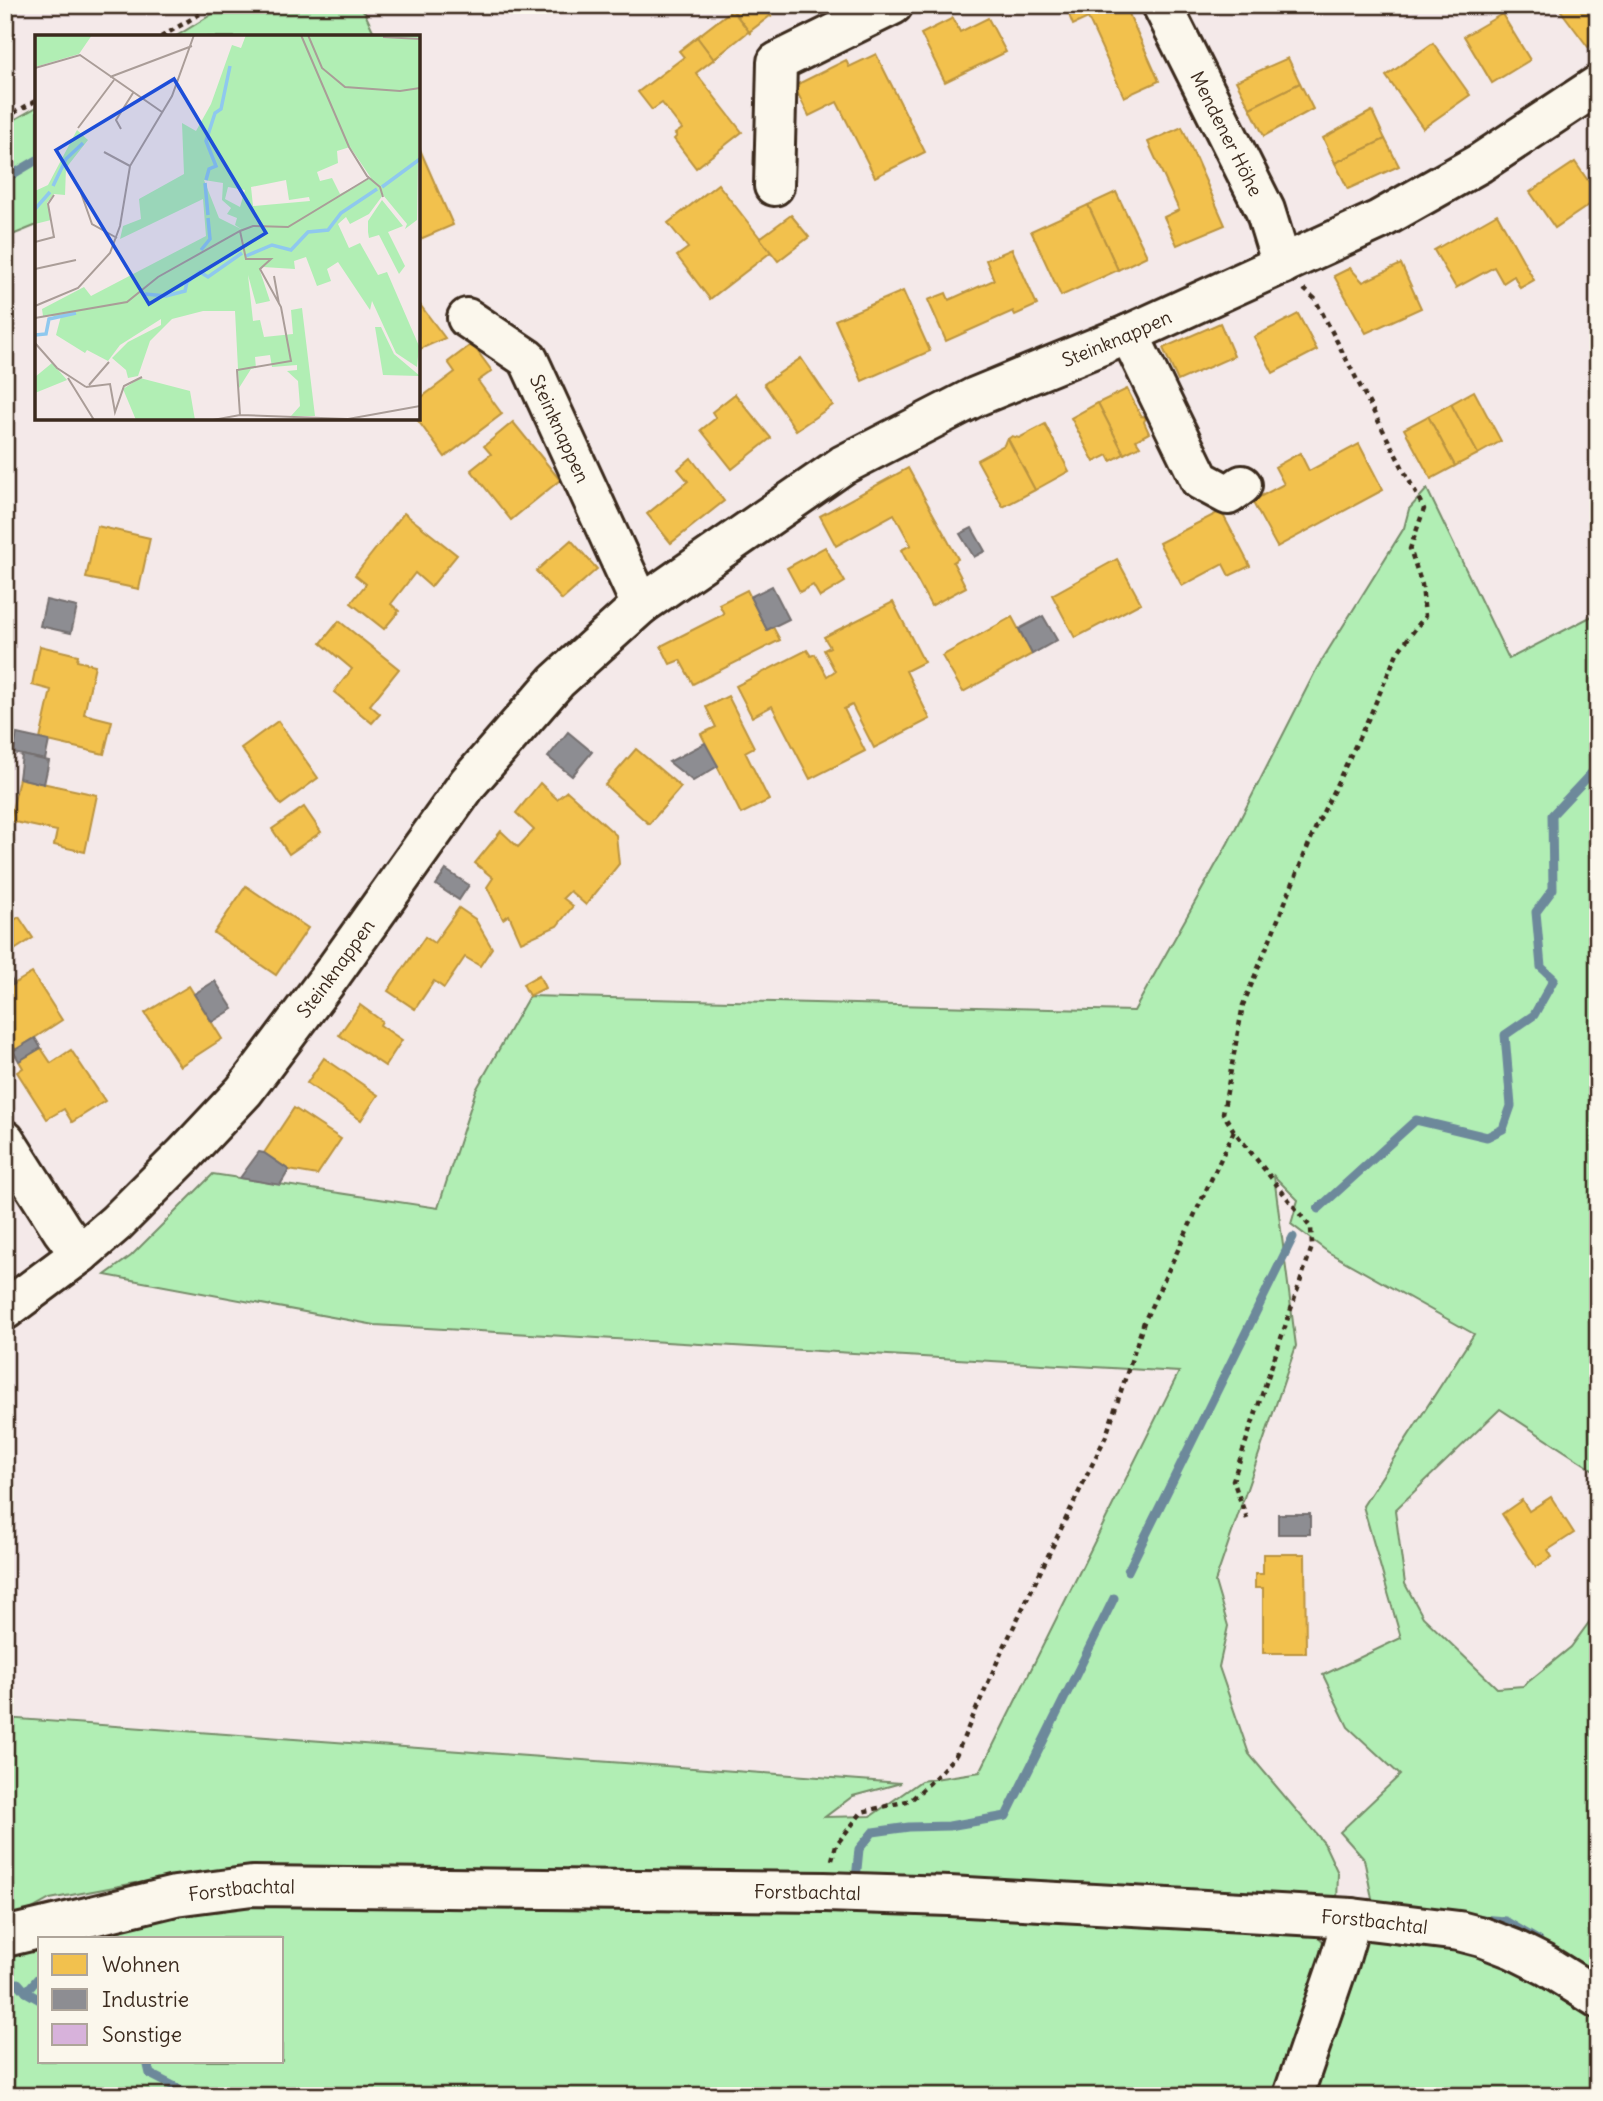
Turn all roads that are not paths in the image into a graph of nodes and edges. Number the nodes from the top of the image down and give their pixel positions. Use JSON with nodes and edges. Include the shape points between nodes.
{"nodes":[{"id":1,"x":892,"y":5,"type":"edge"},
{"id":2,"x":1162,"y":5,"type":"edge"},
{"id":3,"x":1598,"y":85,"type":"edge"},
{"id":4,"x":774,"y":186,"type":"dead end"},
{"id":5,"x":1282,"y":265,"type":"junction"},
{"id":6,"x":467,"y":318,"type":"dead end"},
{"id":7,"x":1129,"y":334,"type":"junction"},
{"id":8,"x":1242,"y":485,"type":"dead end"},
{"id":9,"x":642,"y":605,"type":"junction"},
{"id":10,"x":5,"y":1140,"type":"edge"},
{"id":11,"x":80,"y":1254,"type":"junction"},
{"id":12,"x":5,"y":1310,"type":"edge"},
{"id":13,"x":1352,"y":1918,"type":"junction"},
{"id":14,"x":5,"y":1937,"type":"edge"},
{"id":15,"x":1598,"y":1998,"type":"edge"},
{"id":16,"x":1293,"y":2096,"type":"edge"}],
"edges":[{"from":1,"to":4,"type":"street","via":[[777,62]]},
{"from":2,"to":5,"type":"street","name":"Mendener Höhe","via":[[1265,209]]},
{"from":3,"to":5,"type":"street","name":"Steinknappen","via":[[1480,163],[1379,220]]},
{"from":5,"to":7,"type":"street","name":"Steinknappen"},
{"from":6,"to":9,"type":"street","name":"Steinknappen","via":[[528,359]]},
{"from":7,"to":8,"type":"street","via":[[1200,480],[1228,495]]},
{"from":7,"to":9,"type":"street","name":"Steinknappen","via":[[975,397],[843,465]]},
{"from":9,"to":11,"type":"street","name":"Steinknappen","via":[[557,681],[468,783],[244,1090],[174,1165]]},
{"from":10,"to":11,"type":"street"},
{"from":11,"to":12,"type":"street","name":"Steinknappen"},
{"from":13,"to":14,"type":"street","name":"Forstbachtal","via":[[825,1892],[252,1886],[175,1896]]},
{"from":13,"to":15,"type":"street","name":"Forstbachtal","via":[[1482,1937],[1547,1966]]},
{"from":13,"to":16,"type":"street"}]}
